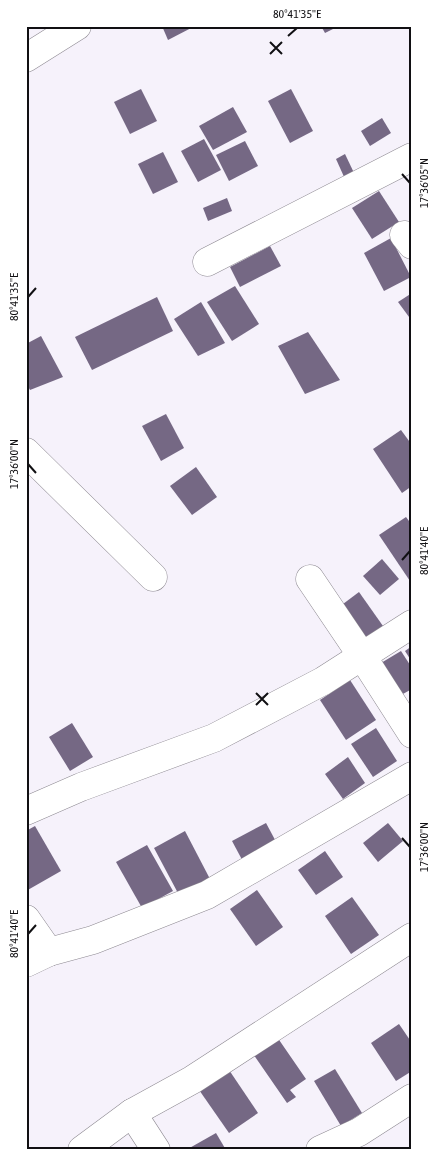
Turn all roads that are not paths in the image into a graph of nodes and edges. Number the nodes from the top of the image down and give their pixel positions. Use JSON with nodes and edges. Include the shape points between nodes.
{"nodes":[{"id":1,"x":77,"y":26,"type":"edge"},
{"id":2,"x":26,"y":58,"type":"edge"},
{"id":3,"x":412,"y":157,"type":"edge"},
{"id":4,"x":207,"y":262,"type":"dead end"},
{"id":5,"x":26,"y":452,"type":"edge"},
{"id":6,"x":153,"y":577,"type":"dead end"},
{"id":7,"x":310,"y":579,"type":"dead end"},
{"id":8,"x":412,"y":624,"type":"edge"},
{"id":9,"x":362,"y":656,"type":"junction"},
{"id":10,"x":412,"y":734,"type":"edge"},
{"id":11,"x":412,"y":776,"type":"edge"},
{"id":12,"x":26,"y":811,"type":"edge"},
{"id":13,"x":26,"y":919,"type":"edge"},
{"id":14,"x":412,"y":938,"type":"edge"},
{"id":15,"x":38,"y":958,"type":"edge"},
{"id":16,"x":412,"y":1098,"type":"edge"},
{"id":17,"x":132,"y":1113,"type":"junction"},
{"id":18,"x":82,"y":1150,"type":"edge"},
{"id":19,"x":156,"y":1150,"type":"edge"},
{"id":20,"x":320,"y":1150,"type":"edge"}],
"edges":[{"from":1,"to":2,"type":"street"},
{"from":3,"to":4,"type":"street"},
{"from":5,"to":6,"type":"street"},
{"from":7,"to":9,"type":"street"},
{"from":8,"to":9,"type":"street"},
{"from":9,"to":10,"type":"street"},
{"from":9,"to":12,"type":"street","via":[[323,681],[214,738]]},
{"from":11,"to":15,"type":"street","via":[[207,895]]},
{"from":13,"to":15,"type":"street"},
{"from":14,"to":17,"type":"street","via":[[192,1080]]},
{"from":16,"to":20,"type":"street","via":[[359,1132]]},
{"from":17,"to":18,"type":"street"},
{"from":17,"to":19,"type":"street"}]}
